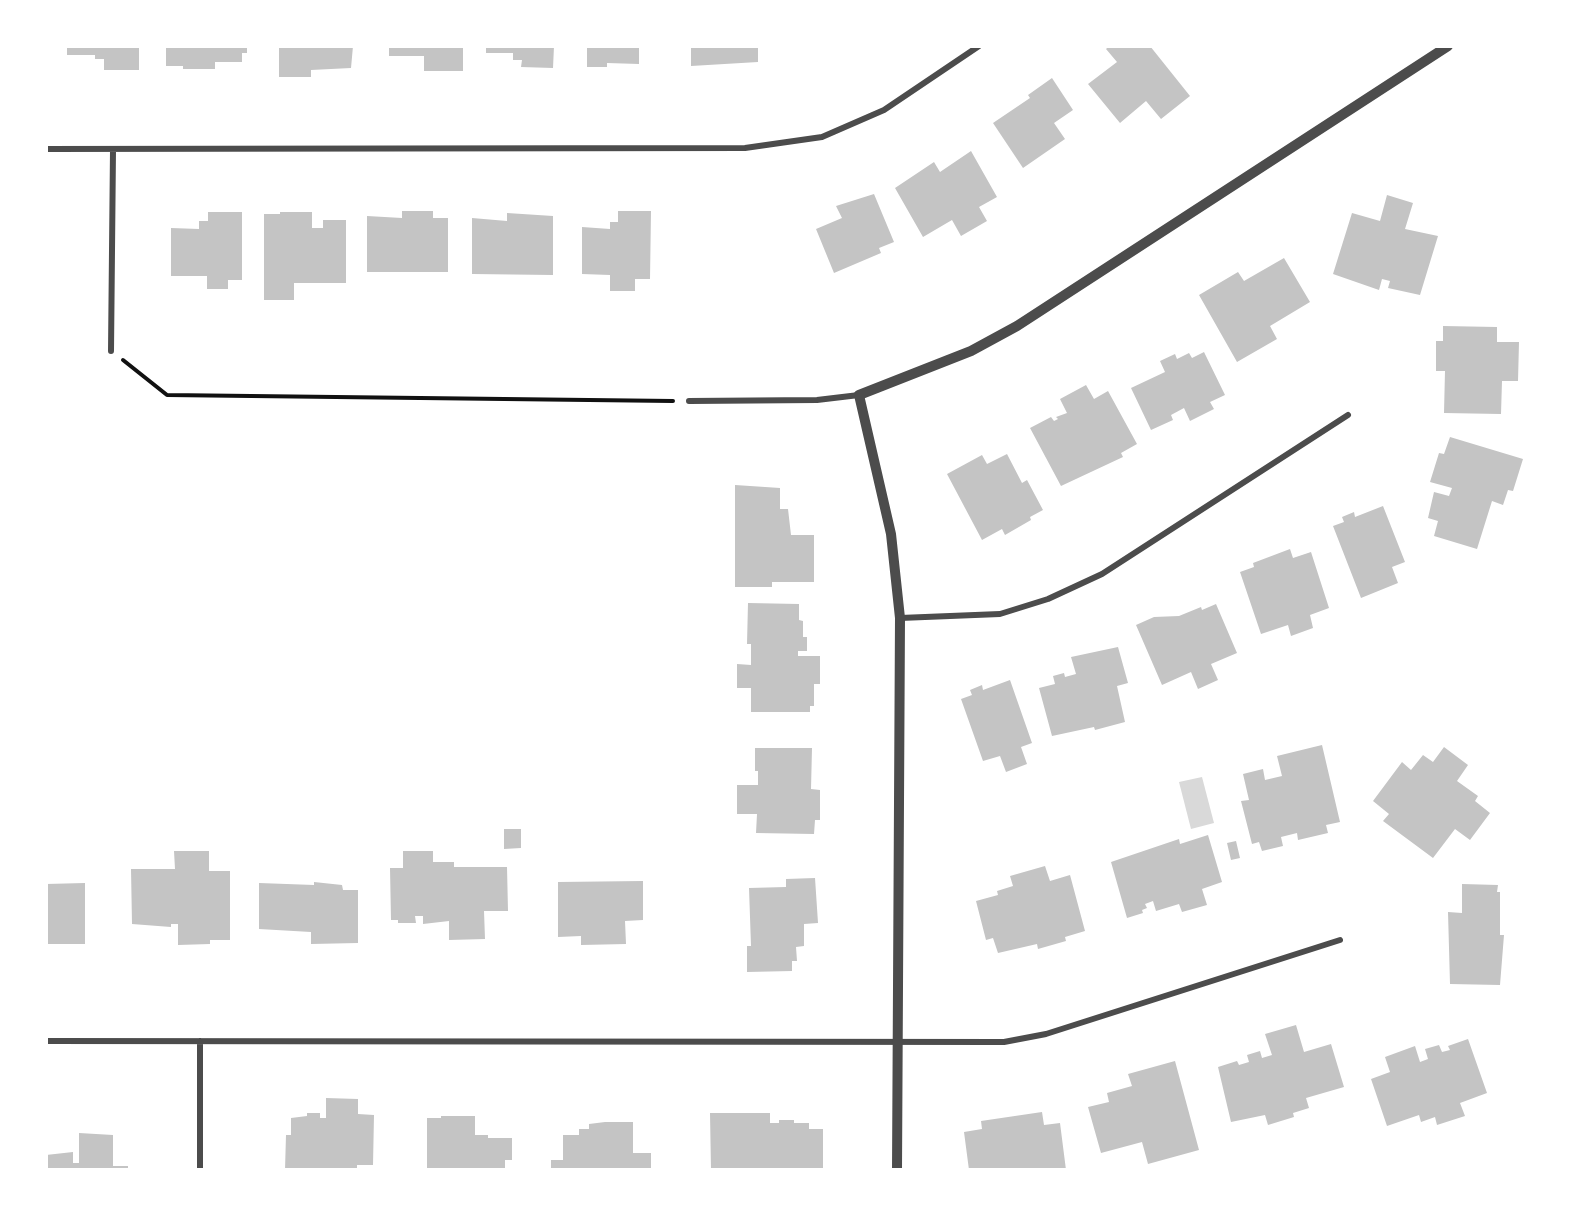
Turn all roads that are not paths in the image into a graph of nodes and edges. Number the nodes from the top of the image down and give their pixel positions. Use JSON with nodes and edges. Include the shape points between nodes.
{"nodes":[{"id":1,"x":979,"y":46,"type":"edge"},
{"id":2,"x":1448,"y":46,"type":"edge"},
{"id":3,"x":46,"y":149,"type":"edge"},
{"id":4,"x":113,"y":150,"type":"junction"},
{"id":5,"x":111,"y":351,"type":"road end"},
{"id":6,"x":859,"y":395,"type":"junction"},
{"id":7,"x":689,"y":401,"type":"road end"},
{"id":8,"x":1348,"y":415,"type":"dead end"},
{"id":9,"x":900,"y":618,"type":"junction"},
{"id":10,"x":1340,"y":939,"type":"dead end"},
{"id":11,"x":46,"y":1041,"type":"edge"},
{"id":12,"x":200,"y":1041,"type":"junction"},
{"id":13,"x":897,"y":1044,"type":"junction"},
{"id":14,"x":200,"y":1170,"type":"edge"},
{"id":15,"x":897,"y":1170,"type":"edge"}],
"edges":[{"from":1,"to":4,"type":"street","via":[[884,110],[832,133],[745,147]]},
{"from":2,"to":6,"type":"street","via":[[1017,326],[971,351]]},
{"from":3,"to":4,"type":"street"},
{"from":4,"to":5,"type":"street"},
{"from":6,"to":7,"type":"street","via":[[817,400]]},
{"from":6,"to":9,"type":"street","via":[[891,534]]},
{"from":8,"to":9,"type":"street","via":[[1102,574],[1048,599],[1000,614]]},
{"from":9,"to":13,"type":"street"},
{"from":10,"to":13,"type":"street","via":[[1046,1034],[1004,1042]]},
{"from":11,"to":12,"type":"street"},
{"from":12,"to":13,"type":"street"},
{"from":12,"to":14,"type":"street"},
{"from":13,"to":15,"type":"street"}]}
